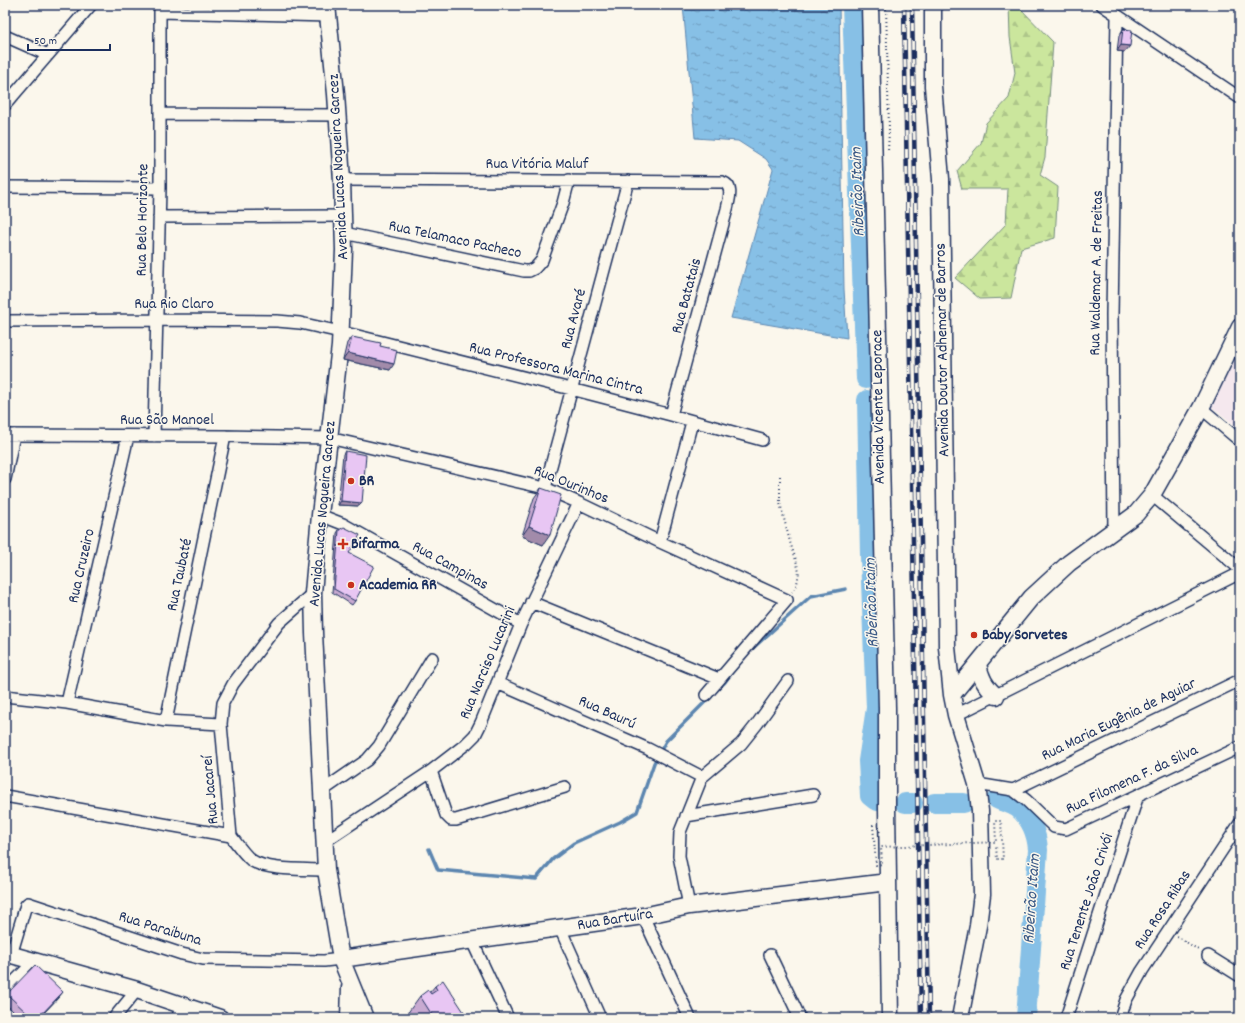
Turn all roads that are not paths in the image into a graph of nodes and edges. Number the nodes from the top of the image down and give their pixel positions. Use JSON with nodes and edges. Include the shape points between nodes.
{"nodes":[{"id":1,"x":91,"y":5,"type":"edge"},
{"id":2,"x":870,"y":5,"type":"edge"},
{"id":3,"x":933,"y":5,"type":"edge"},
{"id":4,"x":1102,"y":5,"type":"edge"},
{"id":5,"x":160,"y":9,"type":"edge"},
{"id":6,"x":328,"y":10,"type":"edge"},
{"id":7,"x":1117,"y":16,"type":"junction"},
{"id":8,"x":5,"y":36,"type":"edge"},
{"id":9,"x":48,"y":55,"type":"junction"},
{"id":10,"x":1240,"y":98,"type":"edge"},
{"id":11,"x":5,"y":105,"type":"edge"},
{"id":12,"x":160,"y":114,"type":"junction"},
{"id":13,"x":337,"y":115,"type":"junction"},
{"id":14,"x":342,"y":180,"type":"junction"},
{"id":15,"x":569,"y":180,"type":"junction"},
{"id":16,"x":628,"y":181,"type":"junction"},
{"id":17,"x":729,"y":186,"type":"joint"},
{"id":18,"x":5,"y":187,"type":"edge"},
{"id":19,"x":160,"y":188,"type":"junction"},
{"id":20,"x":344,"y":216,"type":"junction"},
{"id":21,"x":159,"y":217,"type":"junction"},
{"id":22,"x":344,"y":233,"type":"junction"},
{"id":23,"x":157,"y":320,"type":"junction"},
{"id":24,"x":5,"y":321,"type":"edge"},
{"id":25,"x":1240,"y":327,"type":"edge"},
{"id":26,"x":341,"y":332,"type":"junction"},
{"id":27,"x":571,"y":389,"type":"junction"},
{"id":28,"x":1201,"y":408,"type":"junction"},
{"id":29,"x":671,"y":415,"type":"junction"},
{"id":30,"x":692,"y":422,"type":"junction"},
{"id":31,"x":10,"y":435,"type":"edge"},
{"id":32,"x":128,"y":436,"type":"junction"},
{"id":33,"x":154,"y":436,"type":"junction"},
{"id":34,"x":225,"y":436,"type":"junction"},
{"id":35,"x":329,"y":438,"type":"junction"},
{"id":36,"x":762,"y":440,"type":"dead end"},
{"id":37,"x":1240,"y":441,"type":"edge"},
{"id":38,"x":5,"y":479,"type":"edge"},
{"id":39,"x":545,"y":488,"type":"junction"},
{"id":40,"x":1152,"y":495,"type":"junction"},
{"id":41,"x":579,"y":502,"type":"junction"},
{"id":42,"x":320,"y":515,"type":"junction"},
{"id":43,"x":1114,"y":531,"type":"junction"},
{"id":44,"x":660,"y":542,"type":"junction"},
{"id":45,"x":1240,"y":569,"type":"edge"},
{"id":46,"x":1240,"y":573,"type":"edge"},
{"id":47,"x":313,"y":593,"type":"junction"},
{"id":48,"x":531,"y":602,"type":"junction"},
{"id":49,"x":521,"y":624,"type":"junction"},
{"id":50,"x":432,"y":658,"type":"dead end"},
{"id":51,"x":978,"y":663,"type":"junction"},
{"id":52,"x":720,"y":679,"type":"junction"},
{"id":53,"x":1240,"y":680,"type":"edge"},
{"id":54,"x":788,"y":681,"type":"dead end"},
{"id":55,"x":497,"y":683,"type":"junction"},
{"id":56,"x":706,"y":695,"type":"dead end"},
{"id":57,"x":952,"y":695,"type":"junction"},
{"id":58,"x":5,"y":696,"type":"edge"},
{"id":59,"x":996,"y":696,"type":"junction"},
{"id":60,"x":67,"y":703,"type":"junction"},
{"id":61,"x":956,"y":715,"type":"junction"},
{"id":62,"x":166,"y":720,"type":"junction"},
{"id":63,"x":220,"y":724,"type":"junction"},
{"id":64,"x":1240,"y":747,"type":"edge"},
{"id":65,"x":432,"y":771,"type":"junction"},
{"id":66,"x":702,"y":777,"type":"junction"},
{"id":67,"x":565,"y":787,"type":"dead end"},
{"id":68,"x":978,"y":789,"type":"junction"},
{"id":69,"x":1012,"y":790,"type":"junction"},
{"id":70,"x":322,"y":792,"type":"junction"},
{"id":71,"x":813,"y":795,"type":"dead end"},
{"id":72,"x":1138,"y":795,"type":"junction"},
{"id":73,"x":5,"y":796,"type":"edge"},
{"id":74,"x":686,"y":816,"type":"junction"},
{"id":75,"x":1240,"y":823,"type":"edge"},
{"id":76,"x":231,"y":836,"type":"junction"},
{"id":77,"x":324,"y":842,"type":"junction"},
{"id":78,"x":326,"y":870,"type":"junction"},
{"id":79,"x":888,"y":882,"type":"junction"},
{"id":80,"x":689,"y":906,"type":"junction"},
{"id":81,"x":643,"y":916,"type":"junction"},
{"id":82,"x":560,"y":928,"type":"junction"},
{"id":83,"x":472,"y":941,"type":"junction"},
{"id":84,"x":8,"y":954,"type":"edge"},
{"id":85,"x":770,"y":955,"type":"dead end"},
{"id":86,"x":1208,"y":956,"type":"road end"},
{"id":87,"x":341,"y":959,"type":"junction"},
{"id":88,"x":35,"y":961,"type":"junction"},
{"id":89,"x":1240,"y":976,"type":"edge"},
{"id":90,"x":350,"y":981,"type":"junction"},
{"id":91,"x":137,"y":990,"type":"junction"},
{"id":92,"x":5,"y":991,"type":"edge"},
{"id":93,"x":177,"y":1011,"type":"edge"},
{"id":94,"x":114,"y":1018,"type":"edge"},
{"id":95,"x":218,"y":1018,"type":"edge"},
{"id":96,"x":349,"y":1018,"type":"edge"},
{"id":97,"x":365,"y":1018,"type":"edge"},
{"id":98,"x":508,"y":1018,"type":"edge"},
{"id":99,"x":600,"y":1018,"type":"edge"},
{"id":100,"x":690,"y":1018,"type":"edge"},
{"id":101,"x":800,"y":1018,"type":"edge"},
{"id":102,"x":890,"y":1018,"type":"edge"},
{"id":103,"x":960,"y":1018,"type":"edge"},
{"id":104,"x":1066,"y":1018,"type":"edge"},
{"id":105,"x":1120,"y":1018,"type":"edge"}],
"edges":[{"from":1,"to":9,"type":"street"},
{"from":2,"to":79,"type":"main road","name":"Avenida Vicente Leporace","via":[[887,708]]},
{"from":3,"to":57,"type":"main road","name":"Avenida Doutor Adhemar de Barros","via":[[933,86],[941,179],[947,647]]},
{"from":4,"to":7,"type":"street"},
{"from":5,"to":6,"type":"street"},
{"from":5,"to":12,"type":"street","name":"Rua Belo Horizonte"},
{"from":6,"to":13,"type":"main road","name":"Avenida Lucas Nogueira Garcez"},
{"from":7,"to":10,"type":"street"},
{"from":7,"to":43,"type":"street","name":"Rua Waldemar A. de Freitas","via":[[1112,315]]},
{"from":8,"to":9,"type":"street"},
{"from":9,"to":11,"type":"street"},
{"from":12,"to":13,"type":"street"},
{"from":12,"to":19,"type":"street","name":"Rua Belo Horizonte"},
{"from":13,"to":14,"type":"main road","name":"Avenida Lucas Nogueira Garcez"},
{"from":14,"to":15,"type":"street","name":"Rua Vitória Maluf"},
{"from":14,"to":20,"type":"main road","name":"Avenida Lucas Nogueira Garcez"},
{"from":15,"to":16,"type":"street","name":"Rua Vitória Maluf"},
{"from":15,"to":22,"type":"street","name":"Rua Telamaco Pacheco","via":[[542,260],[529,271]]},
{"from":16,"to":17,"type":"street","name":"Rua Vitória Maluf","via":[[722,182]]},
{"from":16,"to":27,"type":"street","name":"Rua Avaré"},
{"from":17,"to":29,"type":"street","name":"Rua Batatais","via":[[727,209]]},
{"from":18,"to":19,"type":"street"},
{"from":19,"to":21,"type":"street","name":"Rua Belo Horizonte"},
{"from":20,"to":21,"type":"street"},
{"from":20,"to":22,"type":"main road","name":"Avenida Lucas Nogueira Garcez"},
{"from":21,"to":23,"type":"street","name":"Rua Belo Horizonte"},
{"from":22,"to":26,"type":"main road","name":"Avenida Lucas Nogueira Garcez"},
{"from":23,"to":24,"type":"street","name":"Rua Rio Claro"},
{"from":23,"to":26,"type":"street","name":"Rua Rio Claro","via":[[277,321]]},
{"from":23,"to":33,"type":"street","name":"Rua Belo Horizonte"},
{"from":25,"to":28,"type":"main road"},
{"from":26,"to":27,"type":"street","name":"Rua Professora Marina Cintra"},
{"from":26,"to":35,"type":"main road","name":"Avenida Lucas Nogueira Garcez"},
{"from":27,"to":29,"type":"street","name":"Rua Professora Marina Cintra"},
{"from":27,"to":39,"type":"street","name":"Rua Avaré"},
{"from":28,"to":37,"type":"street"},
{"from":28,"to":40,"type":"main road"},
{"from":29,"to":30,"type":"street","name":"Rua Professora Marina Cintra"},
{"from":30,"to":36,"type":"street","name":"Rua Professora Marina Cintra"},
{"from":30,"to":44,"type":"street"},
{"from":31,"to":32,"type":"street","name":"Rua São Manoel"},
{"from":31,"to":38,"type":"street"},
{"from":32,"to":33,"type":"street","name":"Rua São Manoel"},
{"from":32,"to":60,"type":"street","name":"Rua Cruzeiro"},
{"from":33,"to":34,"type":"street","name":"Rua São Manoel"},
{"from":34,"to":35,"type":"street","name":"Rua São Manoel"},
{"from":34,"to":62,"type":"street","name":"Rua Taubaté"},
{"from":35,"to":39,"type":"street","name":"Rua Ourinhos"},
{"from":35,"to":42,"type":"main road","name":"Avenida Lucas Nogueira Garcez"},
{"from":39,"to":41,"type":"street","name":"Rua Ourinhos"},
{"from":40,"to":43,"type":"main road","via":[[1136,514]]},
{"from":40,"to":45,"type":"street"},
{"from":41,"to":44,"type":"street","name":"Rua Ourinhos"},
{"from":41,"to":48,"type":"street","name":"Rua Narciso Lucarini"},
{"from":42,"to":47,"type":"main road","name":"Avenida Lucas Nogueira Garcez"},
{"from":42,"to":49,"type":"street","name":"Rua Campinas","via":[[343,524]]},
{"from":43,"to":51,"type":"main road","via":[[1069,563],[1031,598]]},
{"from":44,"to":52,"type":"street","name":"Rua Ourinhos","via":[[787,600]]},
{"from":46,"to":59,"type":"street"},
{"from":47,"to":63,"type":"street","name":"Rua Jacareí","via":[[279,623],[233,684],[223,703]]},
{"from":47,"to":70,"type":"main road","name":"Avenida Lucas Nogueira Garcez"},
{"from":48,"to":49,"type":"street","name":"Rua Narciso Lucarini"},
{"from":48,"to":52,"type":"street"},
{"from":49,"to":55,"type":"street","name":"Rua Narciso Lucarini"},
{"from":50,"to":70,"type":"street","via":[[379,746],[367,760]]},
{"from":51,"to":57,"type":"main road"},
{"from":51,"to":59,"type":"main road","via":[[980,675]]},
{"from":52,"to":56,"type":"street"},
{"from":53,"to":69,"type":"street","name":"Rua Maria Eugênia de Aguiar"},
{"from":54,"to":66,"type":"street","via":[[741,744]]},
{"from":55,"to":65,"type":"street","name":"Rua Narciso Lucarini","via":[[475,734]]},
{"from":55,"to":66,"type":"street","name":"Rua Baurú","via":[[648,749]]},
{"from":57,"to":61,"type":"main road","name":"Avenida Doutor Adhemar de Barros"},
{"from":58,"to":60,"type":"street"},
{"from":59,"to":61,"type":"street"},
{"from":60,"to":62,"type":"street"},
{"from":61,"to":68,"type":"main road","name":"Avenida Doutor Adhemar de Barros"},
{"from":62,"to":63,"type":"street"},
{"from":63,"to":76,"type":"street","name":"Rua Jacareí"},
{"from":64,"to":72,"type":"street","name":"Rua Filomena F. da Silva"},
{"from":65,"to":67,"type":"street","via":[[446,815],[451,820]]},
{"from":65,"to":77,"type":"street","name":"Rua Narciso Lucarini"},
{"from":66,"to":74,"type":"street"},
{"from":68,"to":69,"type":"street","name":"Rua Filomena F. da Silva"},
{"from":68,"to":103,"type":"main road","name":"Avenida Doutor Adhemar de Barros","via":[[982,894]]},
{"from":69,"to":72,"type":"street","name":"Rua Filomena F. da Silva","via":[[1058,829],[1066,829]]},
{"from":70,"to":77,"type":"main road","name":"Avenida Lucas Nogueira Garcez"},
{"from":71,"to":74,"type":"street"},
{"from":72,"to":104,"type":"street","name":"Rua Tenente João Crivói"},
{"from":73,"to":76,"type":"street","name":"Rua Jacareí"},
{"from":74,"to":80,"type":"street","via":[[680,832],[679,856]]},
{"from":75,"to":105,"type":"street","name":"Rua Rosa Ribas","via":[[1142,971],[1126,1000]]},
{"from":76,"to":78,"type":"street","via":[[245,854],[261,865]]},
{"from":77,"to":78,"type":"main road","name":"Avenida Lucas Nogueira Garcez"},
{"from":78,"to":87,"type":"main road","name":"Avenida Lucas Nogueira Garcez"},
{"from":79,"to":80,"type":"main road","name":"Rua Bartuíra"},
{"from":79,"to":102,"type":"main road","name":"Avenida Vicente Leporace"},
{"from":80,"to":81,"type":"main road","name":"Rua Bartuíra"},
{"from":81,"to":82,"type":"main road","name":"Rua Bartuíra"},
{"from":81,"to":100,"type":"street"},
{"from":82,"to":83,"type":"main road","name":"Rua Bartuíra"},
{"from":82,"to":99,"type":"street"},
{"from":83,"to":87,"type":"main road","name":"Rua Bartuíra"},
{"from":83,"to":98,"type":"street"},
{"from":84,"to":87,"type":"street","name":"Rua Paraibuna","via":[[28,903],[203,959]]},
{"from":84,"to":88,"type":"main road"},
{"from":85,"to":101,"type":"street"},
{"from":86,"to":89,"type":"street"},
{"from":87,"to":90,"type":"main road","name":"Avenida Lucas Nogueira Garcez"},
{"from":88,"to":91,"type":"main road"},
{"from":88,"to":92,"type":"street"},
{"from":90,"to":96,"type":"main road"},
{"from":90,"to":97,"type":"main road","name":"Avenida Lucas Nogueira Garcez"},
{"from":91,"to":93,"type":"main road"},
{"from":91,"to":94,"type":"street"},
{"from":93,"to":95,"type":"main road"}]}
